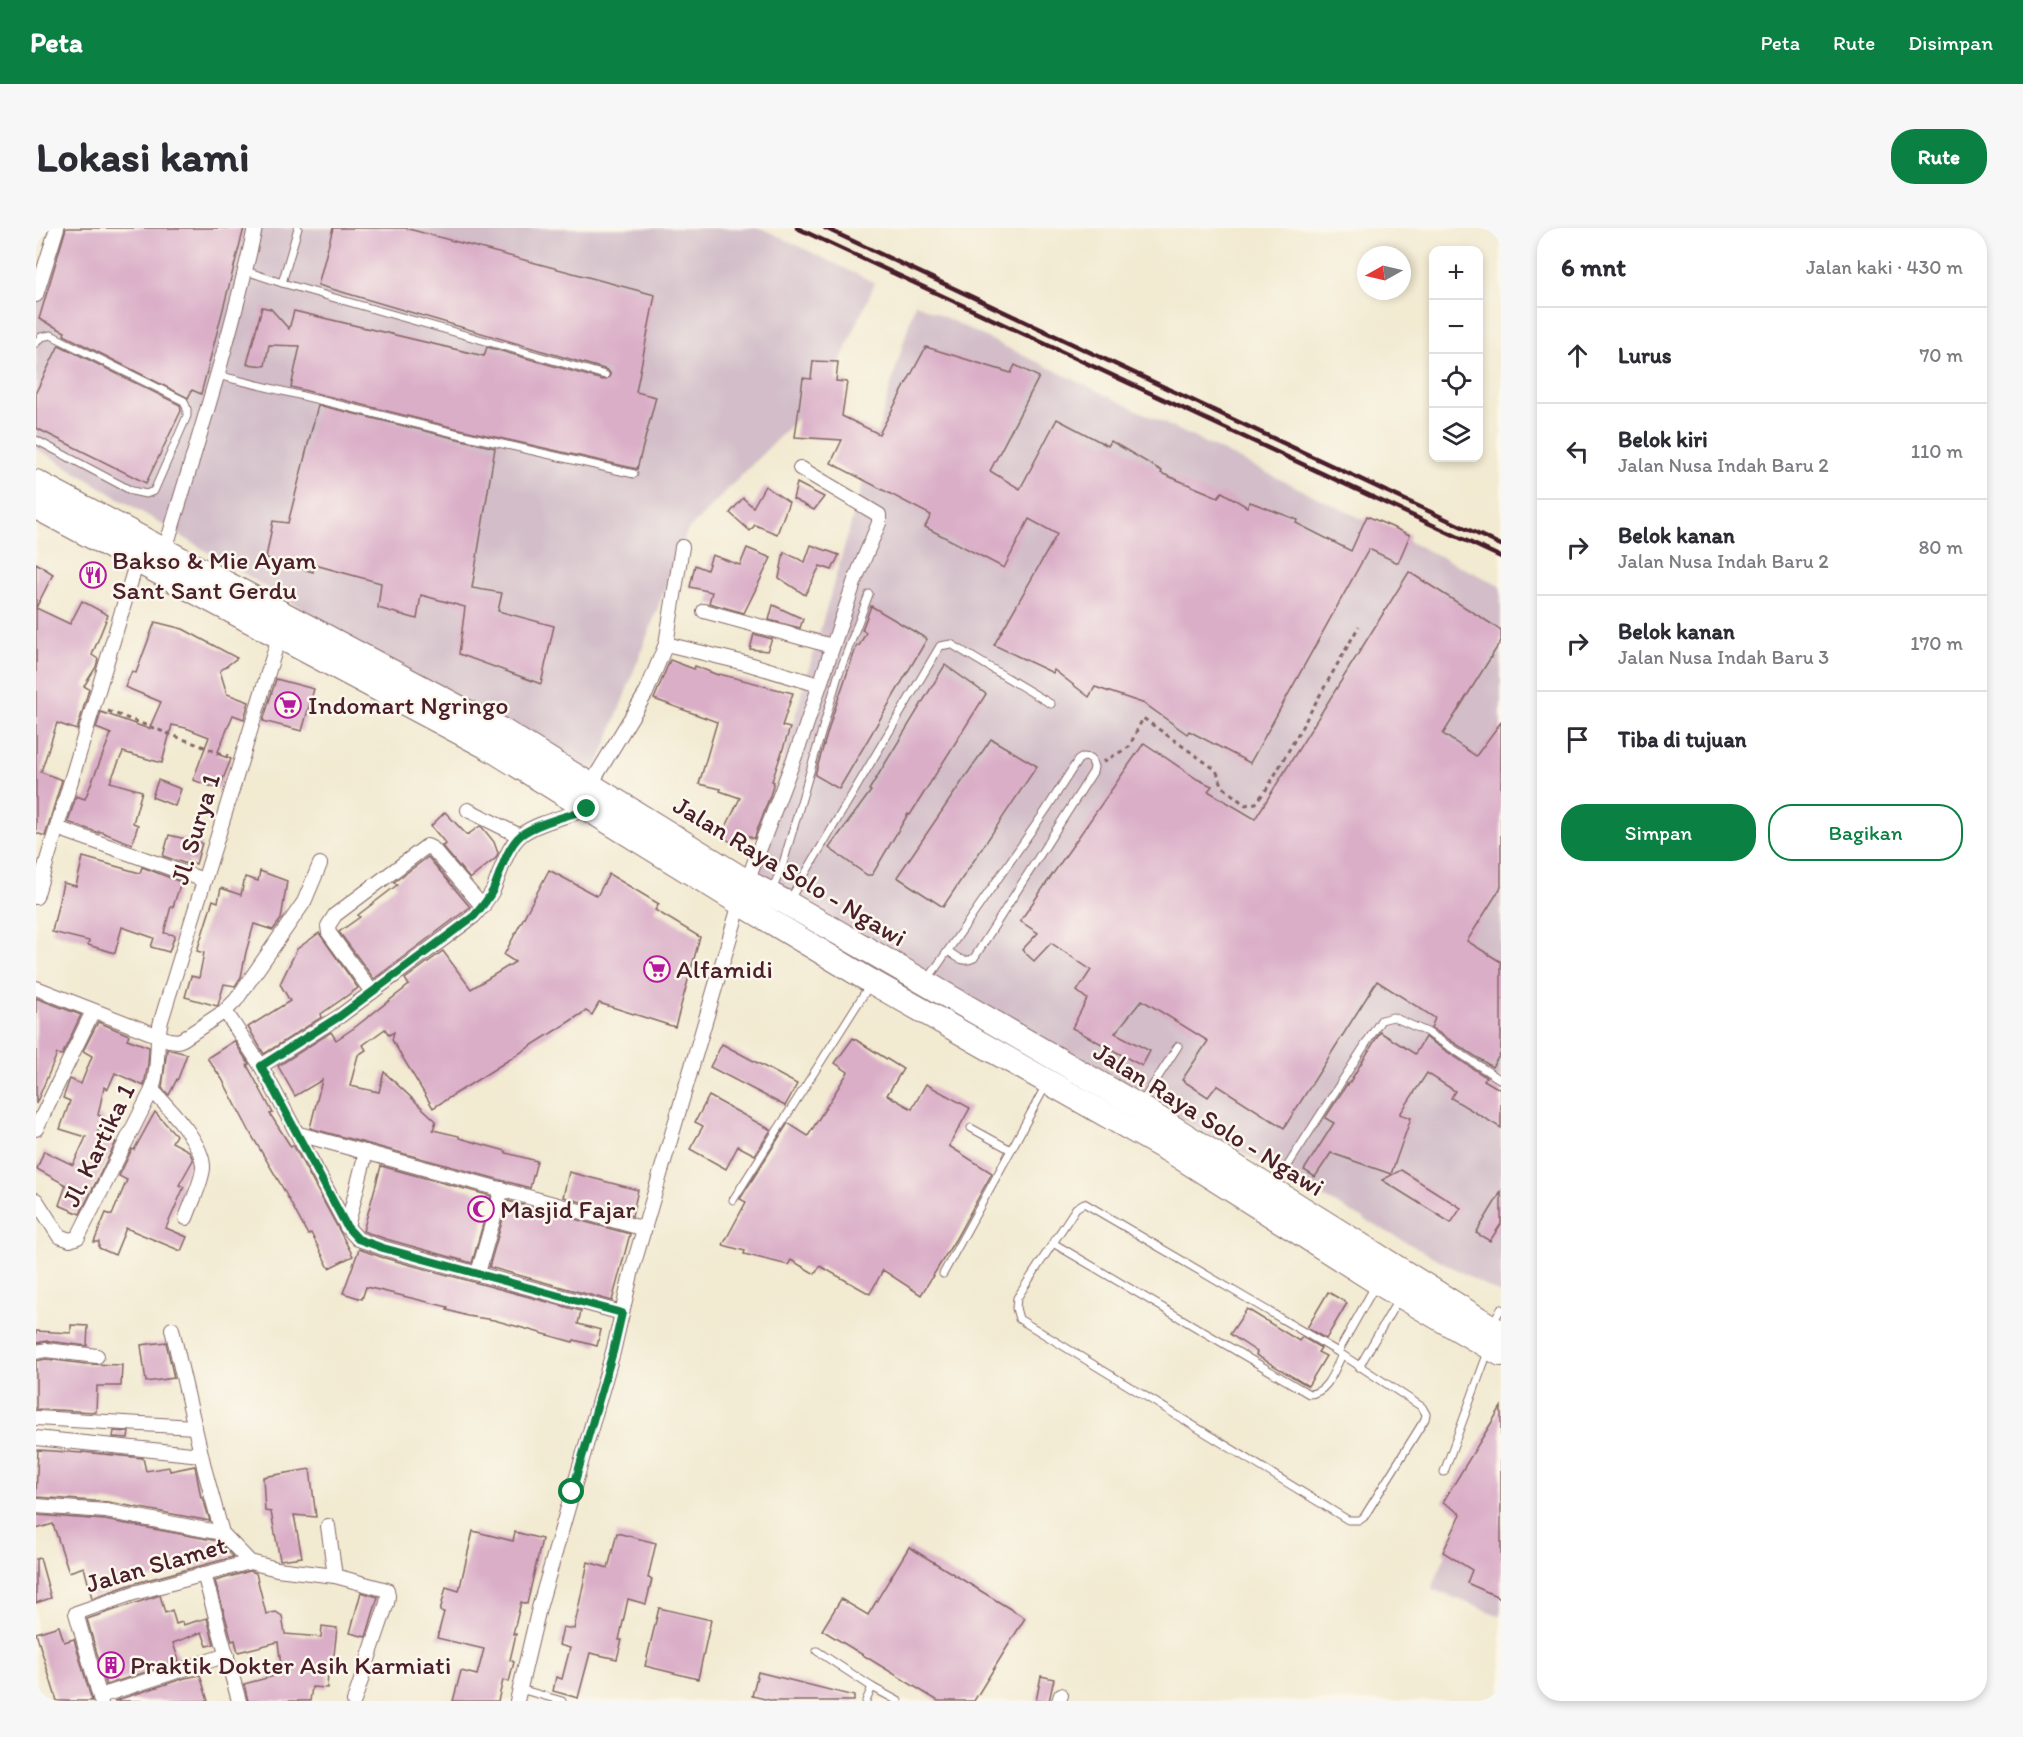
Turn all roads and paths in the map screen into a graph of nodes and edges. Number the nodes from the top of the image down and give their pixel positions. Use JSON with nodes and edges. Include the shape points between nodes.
{"nodes":[{"id":1,"x":57,"y":228,"type":"edge"},
{"id":2,"x":255,"y":228,"type":"edge"},
{"id":3,"x":298,"y":228,"type":"edge"},
{"id":4,"x":246,"y":272,"type":"junction"},
{"id":5,"x":282,"y":283,"type":"junction"},
{"id":6,"x":36,"y":295,"type":"edge"},
{"id":7,"x":36,"y":343,"type":"edge"},
{"id":8,"x":217,"y":375,"type":"junction"},
{"id":9,"x":605,"y":375,"type":"dead end"},
{"id":10,"x":36,"y":440,"type":"edge"},
{"id":11,"x":800,"y":468,"type":"dead end"},
{"id":12,"x":634,"y":474,"type":"dead end"},
{"id":13,"x":36,"y":482,"type":"edge"},
{"id":14,"x":36,"y":507,"type":"edge"},
{"id":15,"x":682,"y":547,"type":"dead end"},
{"id":16,"x":165,"y":550,"type":"junction"},
{"id":17,"x":137,"y":561,"type":"junction"},
{"id":18,"x":869,"y":594,"type":"dead end"},
{"id":19,"x":704,"y":611,"type":"dead end"},
{"id":20,"x":1359,"y":626,"type":"dead end"},
{"id":21,"x":279,"y":637,"type":"junction"},
{"id":22,"x":666,"y":644,"type":"junction"},
{"id":23,"x":832,"y":646,"type":"junction"},
{"id":24,"x":819,"y":684,"type":"junction"},
{"id":25,"x":1051,"y":704,"type":"dead end"},
{"id":26,"x":93,"y":705,"type":"junction"},
{"id":27,"x":241,"y":761,"type":"junction"},
{"id":28,"x":1094,"y":767,"type":"junction"},
{"id":29,"x":591,"y":784,"type":"junction"},
{"id":30,"x":587,"y":809,"type":"junction"},
{"id":31,"x":468,"y":810,"type":"dead end"},
{"id":32,"x":57,"y":828,"type":"junction"},
{"id":33,"x":520,"y":836,"type":"junction"},
{"id":34,"x":320,"y":864,"type":"dead end"},
{"id":35,"x":204,"y":880,"type":"junction"},
{"id":36,"x":743,"y":893,"type":"junction"},
{"id":37,"x":36,"y":897,"type":"edge"},
{"id":38,"x":779,"y":898,"type":"junction"},
{"id":39,"x":483,"y":907,"type":"junction"},
{"id":40,"x":948,"y":951,"type":"junction"},
{"id":41,"x":872,"y":982,"type":"junction"},
{"id":42,"x":925,"y":984,"type":"junction"},
{"id":43,"x":36,"y":988,"type":"edge"},
{"id":44,"x":372,"y":992,"type":"junction"},
{"id":45,"x":93,"y":1011,"type":"junction"},
{"id":46,"x":229,"y":1017,"type":"junction"},
{"id":47,"x":157,"y":1036,"type":"junction"},
{"id":48,"x":1178,"y":1046,"type":"dead end"},
{"id":49,"x":261,"y":1066,"type":"junction"},
{"id":50,"x":1501,"y":1080,"type":"edge"},
{"id":51,"x":1048,"y":1081,"type":"junction"},
{"id":52,"x":152,"y":1090,"type":"junction"},
{"id":53,"x":1140,"y":1107,"type":"junction"},
{"id":54,"x":971,"y":1128,"type":"dead end"},
{"id":55,"x":36,"y":1129,"type":"edge"},
{"id":56,"x":298,"y":1134,"type":"junction"},
{"id":57,"x":1011,"y":1150,"type":"junction"},
{"id":58,"x":366,"y":1152,"type":"junction"},
{"id":59,"x":502,"y":1189,"type":"junction"},
{"id":60,"x":1272,"y":1190,"type":"junction"},
{"id":61,"x":36,"y":1200,"type":"edge"},
{"id":62,"x":733,"y":1200,"type":"dead end"},
{"id":63,"x":186,"y":1218,"type":"dead end"},
{"id":64,"x":347,"y":1227,"type":"junction"},
{"id":65,"x":645,"y":1229,"type":"junction"},
{"id":66,"x":1053,"y":1243,"type":"junction"},
{"id":67,"x":478,"y":1273,"type":"junction"},
{"id":68,"x":943,"y":1274,"type":"dead end"},
{"id":69,"x":1377,"y":1282,"type":"junction"},
{"id":70,"x":1400,"y":1296,"type":"junction"},
{"id":71,"x":622,"y":1313,"type":"junction"},
{"id":72,"x":172,"y":1329,"type":"dead end"},
{"id":73,"x":1497,"y":1334,"type":"edge"},
{"id":74,"x":36,"y":1352,"type":"edge"},
{"id":75,"x":1340,"y":1354,"type":"junction"},
{"id":76,"x":97,"y":1356,"type":"dead end"},
{"id":77,"x":1359,"y":1367,"type":"junction"},
{"id":78,"x":36,"y":1418,"type":"edge"},
{"id":79,"x":195,"y":1427,"type":"junction"},
{"id":80,"x":36,"y":1438,"type":"edge"},
{"id":81,"x":201,"y":1455,"type":"junction"},
{"id":82,"x":1444,"y":1472,"type":"dead end"},
{"id":83,"x":36,"y":1506,"type":"edge"},
{"id":84,"x":328,"y":1526,"type":"dead end"},
{"id":85,"x":222,"y":1533,"type":"junction"},
{"id":86,"x":250,"y":1562,"type":"junction"},
{"id":87,"x":204,"y":1574,"type":"junction"},
{"id":88,"x":335,"y":1576,"type":"junction"},
{"id":89,"x":817,"y":1651,"type":"dead end"},
{"id":90,"x":228,"y":1655,"type":"junction"},
{"id":91,"x":872,"y":1687,"type":"junction"},
{"id":92,"x":519,"y":1695,"type":"edge"},
{"id":93,"x":100,"y":1698,"type":"edge"},
{"id":94,"x":357,"y":1700,"type":"edge"},
{"id":95,"x":239,"y":1701,"type":"edge"},
{"id":96,"x":562,"y":1701,"type":"edge"},
{"id":97,"x":866,"y":1701,"type":"edge"},
{"id":98,"x":898,"y":1701,"type":"edge"}],
"edges":[{"from":1,"to":6,"type":"street"},
{"from":2,"to":4,"type":"street"},
{"from":3,"to":5,"type":"lane"},
{"from":4,"to":5,"type":"lane"},
{"from":4,"to":8,"type":"street"},
{"from":5,"to":9,"type":"lane"},
{"from":7,"to":10,"type":"lane","via":[[51,335],[184,401],[187,409],[154,491],[146,494],[132,491]]},
{"from":8,"to":12,"type":"lane"},
{"from":8,"to":16,"type":"street"},
{"from":11,"to":23,"type":"street","via":[[880,519]]},
{"from":13,"to":16,"type":"highway","name":"Jalan Raya Solo - Ngawi"},
{"from":14,"to":17,"type":"highway","name":"Jalan Raya Solo - Ngawi"},
{"from":15,"to":22,"type":"street"},
{"from":16,"to":29,"type":"highway","name":"Jalan Raya Solo - Ngawi","via":[[503,731]]},
{"from":17,"to":21,"type":"highway","name":"Jalan Raya Solo - Ngawi"},
{"from":17,"to":26,"type":"street"},
{"from":18,"to":38,"type":"lane","via":[[838,676],[783,867]]},
{"from":19,"to":23,"type":"street"},
{"from":20,"to":28,"type":"path","via":[[1256,803],[1245,805],[1223,787],[1216,770],[1143,718],[1129,747]]},
{"from":21,"to":27,"type":"street","name":"Jl. Surya 1"},
{"from":21,"to":30,"type":"highway","name":"Jalan Raya Solo - Ngawi","via":[[491,749]]},
{"from":22,"to":24,"type":"street"},
{"from":22,"to":29,"type":"street","via":[[646,693]]},
{"from":23,"to":24,"type":"street"},
{"from":24,"to":36,"type":"street"},
{"from":25,"to":38,"type":"lane","via":[[951,644],[940,646]]},
{"from":26,"to":27,"type":"path"},
{"from":26,"to":32,"type":"street"},
{"from":27,"to":35,"type":"street","name":"Jl. Surya 1"},
{"from":28,"to":40,"type":"lane","via":[[1091,758],[1078,760]]},
{"from":28,"to":40,"type":"lane","via":[[974,958],[961,960]]},
{"from":29,"to":36,"type":"highway","name":"Jalan Raya Solo - Ngawi"},
{"from":30,"to":33,"type":"street"},
{"from":30,"to":36,"type":"highway","name":"Jalan Raya Solo - Ngawi"},
{"from":31,"to":33,"type":"street"},
{"from":32,"to":35,"type":"street"},
{"from":32,"to":37,"type":"street"},
{"from":33,"to":39,"type":"street"},
{"from":34,"to":46,"type":"street","via":[[304,902],[236,1000]]},
{"from":35,"to":47,"type":"street","name":"Jl. Surya 1"},
{"from":36,"to":38,"type":"highway","name":"Jalan Raya Solo - Ngawi"},
{"from":36,"to":41,"type":"highway","name":"Jalan Raya Solo - Ngawi"},
{"from":36,"to":65,"type":"street"},
{"from":38,"to":42,"type":"highway","name":"Jalan Raya Solo - Ngawi"},
{"from":39,"to":44,"type":"street"},
{"from":39,"to":44,"type":"street","via":[[434,849],[427,846],[335,915],[328,926],[329,933]]},
{"from":40,"to":42,"type":"lane"},
{"from":41,"to":51,"type":"highway","name":"Jalan Raya Solo - Ngawi"},
{"from":41,"to":62,"type":"lane"},
{"from":42,"to":53,"type":"highway","name":"Jalan Raya Solo - Ngawi"},
{"from":43,"to":45,"type":"street"},
{"from":44,"to":49,"type":"street"},
{"from":45,"to":47,"type":"street"},
{"from":45,"to":55,"type":"street"},
{"from":46,"to":47,"type":"street","via":[[180,1041]]},
{"from":46,"to":49,"type":"street"},
{"from":47,"to":52,"type":"street","name":"Jl. Kartika 1"},
{"from":48,"to":53,"type":"lane"},
{"from":49,"to":56,"type":"street"},
{"from":50,"to":60,"type":"lane","via":[[1427,1032],[1393,1017],[1381,1020]]},
{"from":51,"to":57,"type":"lane"},
{"from":51,"to":69,"type":"highway","name":"Jalan Raya Solo - Ngawi","via":[[1177,1155]]},
{"from":52,"to":61,"type":"street","name":"Jl. Kartika 1","via":[[78,1238],[59,1236]]},
{"from":52,"to":63,"type":"street","via":[[195,1144],[202,1160],[202,1173]]},
{"from":53,"to":60,"type":"highway","name":"Jalan Raya Solo - Ngawi"},
{"from":54,"to":57,"type":"lane"},
{"from":56,"to":58,"type":"street"},
{"from":56,"to":64,"type":"street"},
{"from":57,"to":68,"type":"lane"},
{"from":58,"to":59,"type":"street"},
{"from":58,"to":64,"type":"street"},
{"from":59,"to":65,"type":"street"},
{"from":59,"to":67,"type":"street"},
{"from":60,"to":73,"type":"highway","name":"Jalan Raya Solo - Ngawi"},
{"from":64,"to":67,"type":"street","via":[[358,1239],[369,1243]]},
{"from":65,"to":71,"type":"street"},
{"from":66,"to":75,"type":"lane","via":[[1076,1208],[1084,1203]]},
{"from":66,"to":75,"type":"lane","via":[[1309,1394],[1325,1386]]},
{"from":66,"to":77,"type":"lane","via":[[1017,1298],[1019,1319],[1348,1520],[1356,1521],[1368,1511],[1426,1414],[1422,1407]]},
{"from":67,"to":71,"type":"street"},
{"from":69,"to":70,"type":"highway","name":"Jalan Raya Solo - Ngawi"},
{"from":69,"to":75,"type":"lane"},
{"from":70,"to":73,"type":"highway","name":"Jalan Raya Solo - Ngawi"},
{"from":70,"to":77,"type":"lane"},
{"from":71,"to":92,"type":"street","via":[[550,1564]]},
{"from":72,"to":79,"type":"street"},
{"from":73,"to":82,"type":"lane"},
{"from":74,"to":76,"type":"street"},
{"from":75,"to":77,"type":"lane"},
{"from":78,"to":79,"type":"street"},
{"from":79,"to":81,"type":"street"},
{"from":80,"to":81,"type":"street"},
{"from":81,"to":85,"type":"street"},
{"from":83,"to":85,"type":"street","via":[[106,1511]]},
{"from":84,"to":88,"type":"street"},
{"from":85,"to":86,"type":"street"},
{"from":86,"to":87,"type":"street","name":"Jalan Slamet"},
{"from":86,"to":88,"type":"street"},
{"from":87,"to":90,"type":"street"},
{"from":87,"to":93,"type":"street","name":"Jalan Slamet","via":[[76,1613]]},
{"from":88,"to":94,"type":"street","via":[[387,1590]]},
{"from":89,"to":91,"type":"lane"},
{"from":90,"to":93,"type":"street"},
{"from":90,"to":95,"type":"street"},
{"from":91,"to":97,"type":"lane"},
{"from":91,"to":98,"type":"lane"},
{"from":92,"to":96,"type":"lane"}]}
